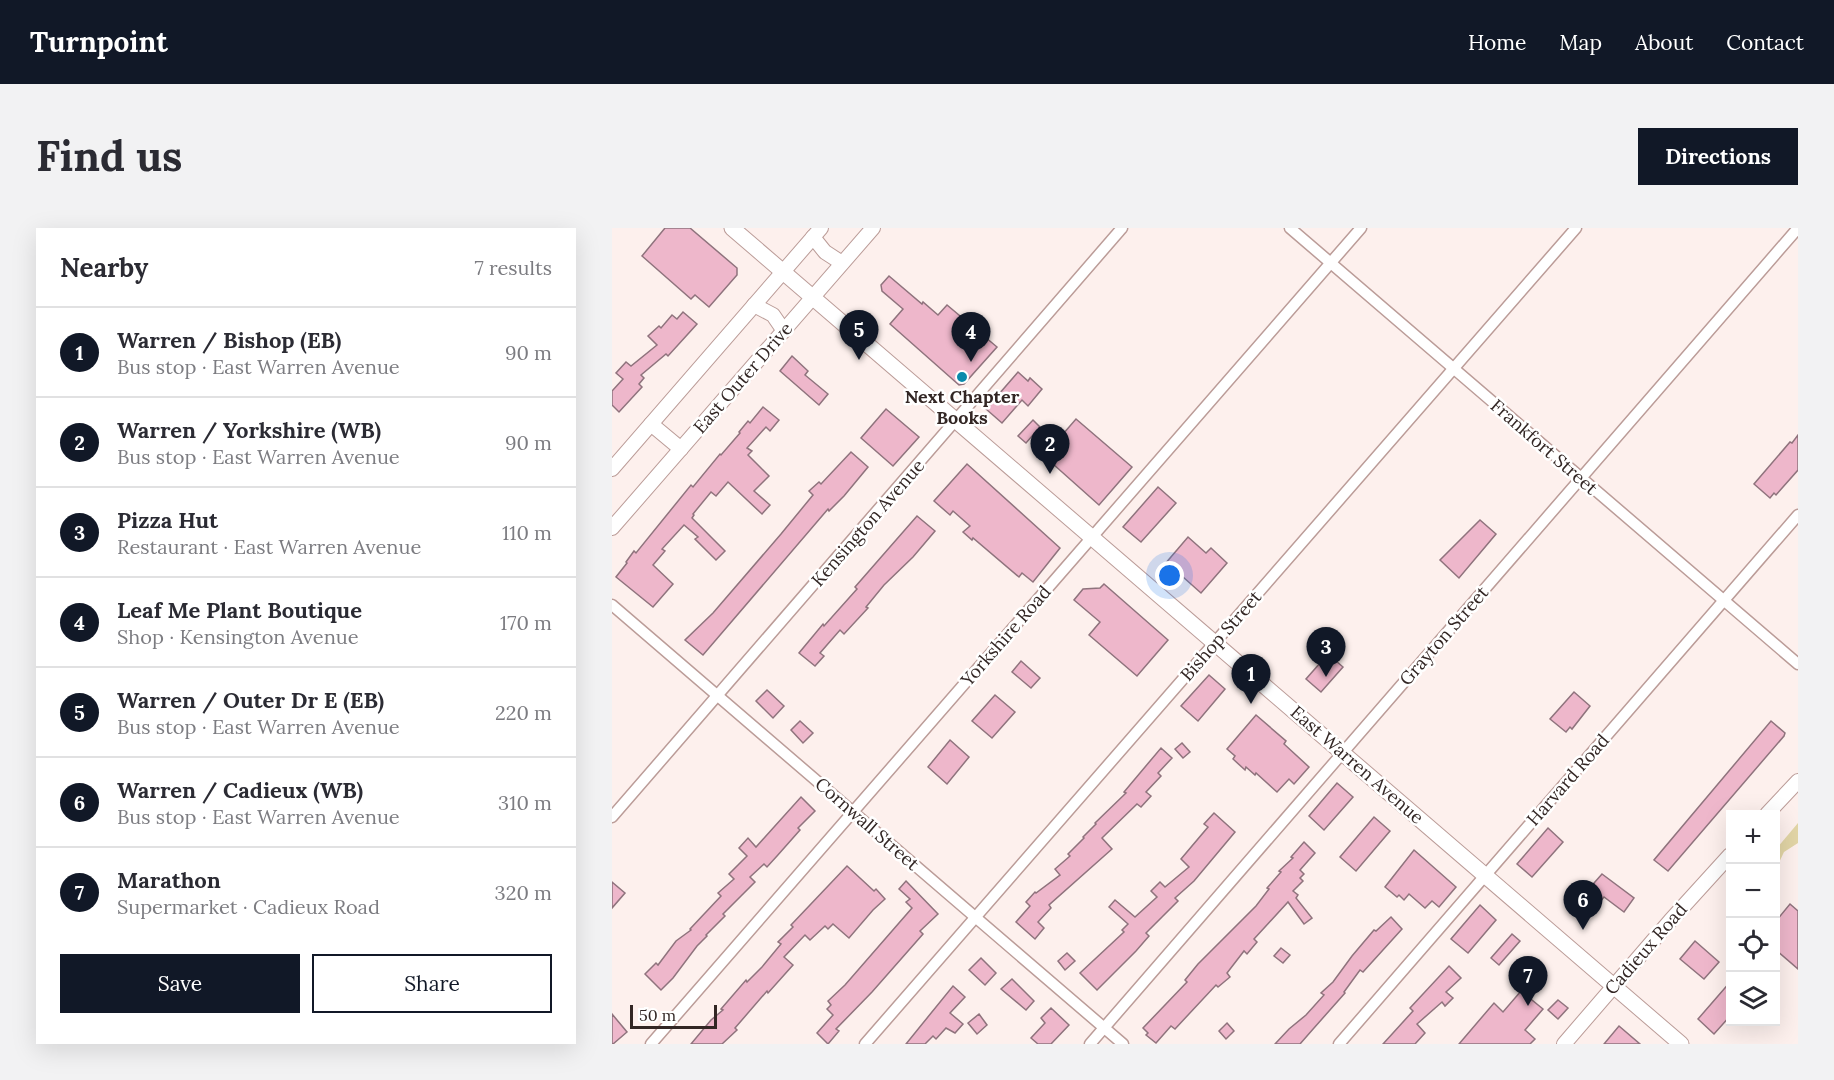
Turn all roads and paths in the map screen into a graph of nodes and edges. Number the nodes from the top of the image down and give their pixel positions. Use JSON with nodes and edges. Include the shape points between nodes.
{"nodes":[{"id":1,"x":732,"y":228,"type":"edge"},
{"id":2,"x":873,"y":228,"type":"edge"},
{"id":3,"x":1122,"y":228,"type":"edge"},
{"id":4,"x":1290,"y":228,"type":"edge"},
{"id":5,"x":1361,"y":228,"type":"edge"},
{"id":6,"x":1576,"y":228,"type":"edge"},
{"id":7,"x":1798,"y":228,"type":"edge"},
{"id":8,"x":817,"y":233,"type":"edge"},
{"id":9,"x":842,"y":263,"type":"junction"},
{"id":10,"x":1330,"y":263,"type":"junction"},
{"id":11,"x":783,"y":272,"type":"junction"},
{"id":12,"x":813,"y":297,"type":"junction"},
{"id":13,"x":754,"y":305,"type":"junction"},
{"id":14,"x":784,"y":331,"type":"junction"},
{"id":15,"x":1454,"y":369,"type":"junction"},
{"id":16,"x":956,"y":421,"type":"junction"},
{"id":17,"x":651,"y":424,"type":"junction"},
{"id":18,"x":681,"y":449,"type":"junction"},
{"id":19,"x":612,"y":469,"type":"edge"},
{"id":20,"x":1581,"y":478,"type":"junction"},
{"id":21,"x":1798,"y":515,"type":"edge"},
{"id":22,"x":612,"y":528,"type":"edge"},
{"id":23,"x":1091,"y":537,"type":"junction"},
{"id":24,"x":1724,"y":601,"type":"junction"},
{"id":25,"x":612,"y":605,"type":"edge"},
{"id":26,"x":1215,"y":644,"type":"junction"},
{"id":27,"x":1798,"y":664,"type":"edge"},
{"id":28,"x":717,"y":696,"type":"junction"},
{"id":29,"x":1343,"y":753,"type":"junction"},
{"id":30,"x":1798,"y":781,"type":"edge"},
{"id":31,"x":1771,"y":810,"type":"edge"},
{"id":32,"x":853,"y":812,"type":"junction"},
{"id":33,"x":612,"y":817,"type":"edge"},
{"id":34,"x":1726,"y":861,"type":"edge"},
{"id":35,"x":1485,"y":876,"type":"junction"},
{"id":36,"x":976,"y":918,"type":"junction"},
{"id":37,"x":1614,"y":986,"type":"junction"},
{"id":38,"x":1104,"y":1028,"type":"junction"},
{"id":39,"x":651,"y":1044,"type":"edge"},
{"id":40,"x":866,"y":1044,"type":"edge"},
{"id":41,"x":1090,"y":1044,"type":"edge"},
{"id":42,"x":1123,"y":1044,"type":"edge"},
{"id":43,"x":1339,"y":1044,"type":"edge"},
{"id":44,"x":1564,"y":1044,"type":"edge"},
{"id":45,"x":1681,"y":1044,"type":"edge"}],
"edges":[{"from":1,"to":11,"type":"main road","name":"East Warren Avenue"},
{"from":2,"to":9,"type":"street","name":"East Outer Drive"},
{"from":3,"to":16,"type":"street","name":"Kensington Avenue"},
{"from":4,"to":10,"type":"street","name":"Frankfort Street"},
{"from":5,"to":10,"type":"street","name":"Yorkshire Road"},
{"from":6,"to":15,"type":"street","name":"Bishop Street"},
{"from":7,"to":20,"type":"street","name":"Grayton Street"},
{"from":8,"to":9,"type":"street","via":[[825,252]]},
{"from":8,"to":11,"type":"street"},
{"from":9,"to":12,"type":"street","name":"East Outer Drive"},
{"from":10,"to":15,"type":"street","name":"Frankfort Street"},
{"from":10,"to":23,"type":"street","name":"Yorkshire Road"},
{"from":11,"to":12,"type":"main road","name":"East Warren Avenue"},
{"from":11,"to":13,"type":"street"},
{"from":12,"to":14,"type":"street","name":"East Outer Drive"},
{"from":12,"to":16,"type":"main road","name":"East Warren Avenue"},
{"from":13,"to":14,"type":"street","via":[[773,315]]},
{"from":13,"to":17,"type":"street"},
{"from":14,"to":18,"type":"street","name":"East Outer Drive"},
{"from":15,"to":20,"type":"street","name":"Frankfort Street"},
{"from":15,"to":26,"type":"street","name":"Bishop Street"},
{"from":16,"to":23,"type":"main road","name":"East Warren Avenue"},
{"from":16,"to":28,"type":"street","name":"Kensington Avenue"},
{"from":17,"to":18,"type":"street"},
{"from":17,"to":19,"type":"street"},
{"from":18,"to":22,"type":"street","name":"East Outer Drive"},
{"from":20,"to":24,"type":"street","name":"Frankfort Street"},
{"from":20,"to":29,"type":"street","name":"Grayton Street"},
{"from":21,"to":24,"type":"street","name":"Harvard Road"},
{"from":23,"to":26,"type":"main road","name":"East Warren Avenue"},
{"from":23,"to":32,"type":"street","name":"Yorkshire Road"},
{"from":24,"to":27,"type":"street","name":"Frankfort Street"},
{"from":24,"to":35,"type":"street","name":"Harvard Road"},
{"from":25,"to":28,"type":"street","name":"Cornwall Street"},
{"from":26,"to":29,"type":"main road","name":"East Warren Avenue"},
{"from":26,"to":36,"type":"street","name":"Bishop Street"},
{"from":28,"to":32,"type":"street","name":"Cornwall Street"},
{"from":28,"to":33,"type":"street","name":"Kensington Avenue"},
{"from":29,"to":35,"type":"main road","name":"East Warren Avenue"},
{"from":29,"to":38,"type":"street","name":"Grayton Street"},
{"from":30,"to":31,"type":"street"},
{"from":32,"to":36,"type":"street","name":"Cornwall Street"},
{"from":32,"to":39,"type":"street","name":"Yorkshire Road"},
{"from":34,"to":37,"type":"street","name":"Cadieux Road"},
{"from":35,"to":37,"type":"main road","name":"East Warren Avenue"},
{"from":35,"to":43,"type":"street","name":"Harvard Road"},
{"from":36,"to":38,"type":"street","name":"Cornwall Street"},
{"from":36,"to":40,"type":"street","name":"Bishop Street"},
{"from":37,"to":44,"type":"street","name":"Cadieux Road"},
{"from":37,"to":45,"type":"main road","name":"East Warren Avenue"},
{"from":38,"to":41,"type":"street","name":"Grayton Street"},
{"from":38,"to":42,"type":"street","name":"Cornwall Street"}]}
